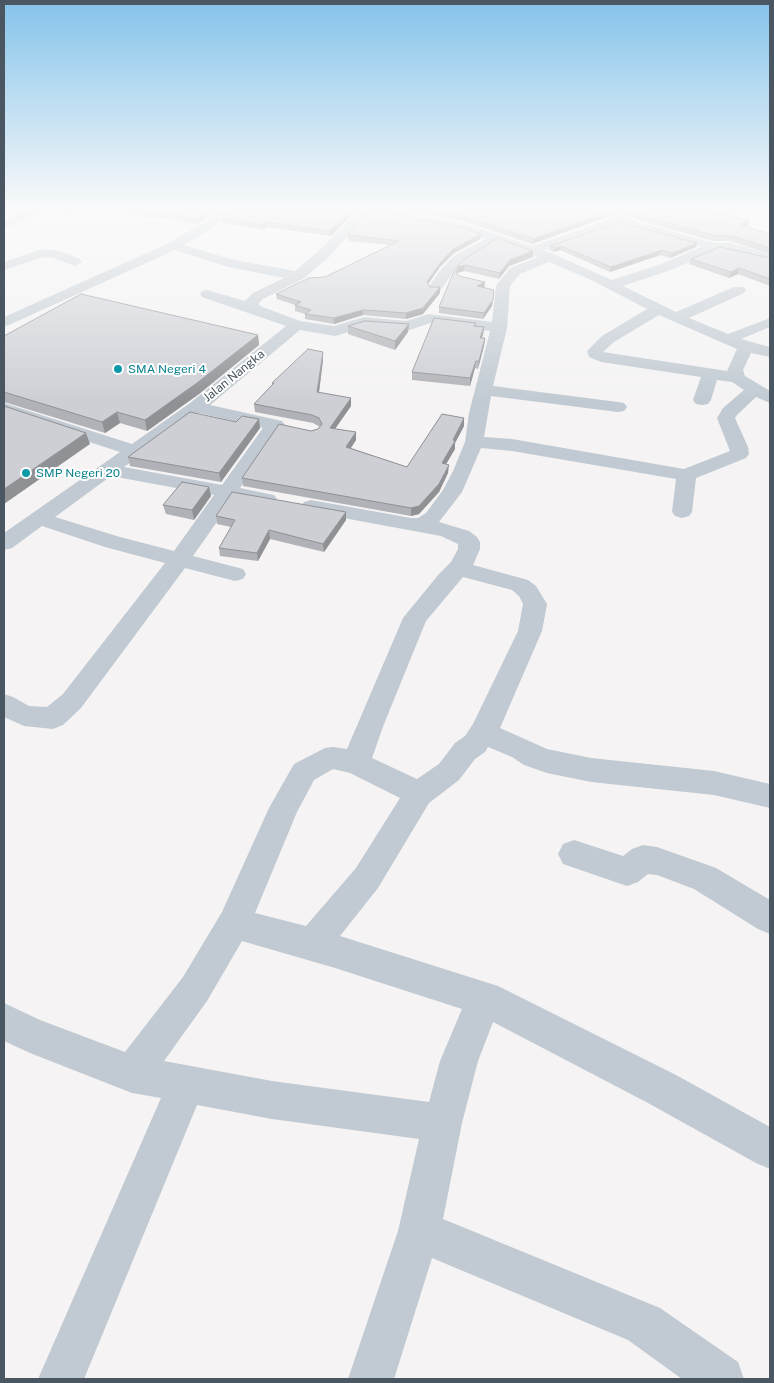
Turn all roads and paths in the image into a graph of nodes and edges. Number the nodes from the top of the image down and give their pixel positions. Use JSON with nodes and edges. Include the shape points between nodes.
{"nodes":[{"id":1,"x":112,"y":274,"type":"edge"},
{"id":2,"x":285,"y":274,"type":"edge"},
{"id":3,"x":301,"y":274,"type":"edge"},
{"id":4,"x":445,"y":274,"type":"edge"},
{"id":5,"x":511,"y":274,"type":"edge"},
{"id":6,"x":585,"y":274,"type":"edge"},
{"id":7,"x":646,"y":274,"type":"edge"},
{"id":8,"x":298,"y":276,"type":"junction"},
{"id":9,"x":251,"y":285,"type":"dead end"},
{"id":10,"x":611,"y":285,"type":"junction"},
{"id":11,"x":435,"y":288,"type":"edge"},
{"id":12,"x":739,"y":290,"type":"dead end"},
{"id":13,"x":270,"y":291,"type":"junction"},
{"id":14,"x":207,"y":294,"type":"dead end"},
{"id":15,"x":255,"y":309,"type":"junction"},
{"id":16,"x":658,"y":310,"type":"junction"},
{"id":17,"x":676,"y":318,"type":"junction"},
{"id":18,"x":4,"y":322,"type":"edge"},
{"id":19,"x":770,"y":322,"type":"edge"},
{"id":20,"x":298,"y":325,"type":"junction"},
{"id":21,"x":499,"y":328,"type":"junction"},
{"id":22,"x":729,"y":340,"type":"junction"},
{"id":23,"x":746,"y":347,"type":"junction"},
{"id":24,"x":770,"y":352,"type":"edge"},
{"id":25,"x":710,"y":374,"type":"junction"},
{"id":26,"x":737,"y":378,"type":"junction"},
{"id":27,"x":484,"y":390,"type":"junction"},
{"id":28,"x":762,"y":394,"type":"edge"},
{"id":29,"x":702,"y":400,"type":"dead end"},
{"id":30,"x":196,"y":407,"type":"junction"},
{"id":31,"x":618,"y":407,"type":"dead end"},
{"id":32,"x":4,"y":408,"type":"edge"},
{"id":33,"x":474,"y":442,"type":"junction"},
{"id":34,"x":135,"y":451,"type":"junction"},
{"id":35,"x":108,"y":470,"type":"junction"},
{"id":36,"x":686,"y":475,"type":"junction"},
{"id":37,"x":228,"y":492,"type":"junction"},
{"id":38,"x":682,"y":512,"type":"dead end"},
{"id":39,"x":38,"y":518,"type":"junction"},
{"id":40,"x":418,"y":524,"type":"junction"},
{"id":41,"x":4,"y":543,"type":"edge"},
{"id":42,"x":180,"y":559,"type":"junction"},
{"id":43,"x":460,"y":568,"type":"junction"},
{"id":44,"x":235,"y":574,"type":"dead end"},
{"id":45,"x":4,"y":704,"type":"edge"},
{"id":46,"x":484,"y":730,"type":"junction"},
{"id":47,"x":356,"y":763,"type":"junction"},
{"id":48,"x":419,"y":794,"type":"junction"},
{"id":49,"x":770,"y":796,"type":"edge"},
{"id":50,"x":574,"y":854,"type":"dead end"},
{"id":51,"x":770,"y":918,"type":"edge"},
{"id":52,"x":234,"y":923,"type":"junction"},
{"id":53,"x":312,"y":945,"type":"junction"},
{"id":54,"x":485,"y":999,"type":"junction"},
{"id":55,"x":4,"y":1021,"type":"edge"},
{"id":56,"x":132,"y":1074,"type":"junction"},
{"id":57,"x":187,"y":1084,"type":"junction"},
{"id":58,"x":442,"y":1123,"type":"junction"},
{"id":59,"x":770,"y":1149,"type":"edge"},
{"id":60,"x":419,"y":1231,"type":"junction"},
{"id":61,"x":61,"y":1379,"type":"edge"},
{"id":62,"x":371,"y":1379,"type":"edge"},
{"id":63,"x":721,"y":1379,"type":"edge"}],
"edges":[{"from":1,"to":18,"type":"street"},
{"from":2,"to":8,"type":"street"},
{"from":3,"to":8,"type":"street"},
{"from":4,"to":11,"type":"street"},
{"from":5,"to":21,"type":"street","via":[[496,284]]},
{"from":6,"to":10,"type":"street"},
{"from":7,"to":10,"type":"street"},
{"from":8,"to":13,"type":"street"},
{"from":9,"to":13,"type":"street"},
{"from":10,"to":16,"type":"street"},
{"from":12,"to":17,"type":"street"},
{"from":13,"to":15,"type":"street","via":[[253,300],[251,304]]},
{"from":14,"to":15,"type":"street"},
{"from":15,"to":20,"type":"street"},
{"from":16,"to":17,"type":"street"},
{"from":16,"to":25,"type":"street","via":[[608,339],[594,353],[601,358]]},
{"from":17,"to":22,"type":"street"},
{"from":19,"to":22,"type":"street"},
{"from":20,"to":21,"type":"street","via":[[336,331],[364,322],[407,326],[429,318]]},
{"from":20,"to":30,"type":"street","name":"Jalan Nangka"},
{"from":21,"to":27,"type":"street"},
{"from":22,"to":23,"type":"street"},
{"from":23,"to":24,"type":"street"},
{"from":23,"to":26,"type":"street","via":[[735,370]]},
{"from":25,"to":26,"type":"street"},
{"from":25,"to":29,"type":"street"},
{"from":26,"to":28,"type":"street"},
{"from":27,"to":31,"type":"street"},
{"from":27,"to":33,"type":"street"},
{"from":28,"to":36,"type":"street","via":[[730,412],[726,418],[739,454]]},
{"from":30,"to":34,"type":"street","name":"Jalan Nangka"},
{"from":30,"to":37,"type":"street","via":[[283,426]]},
{"from":32,"to":34,"type":"street"},
{"from":33,"to":36,"type":"street","via":[[512,445]]},
{"from":33,"to":40,"type":"street","via":[[452,492],[433,517]]},
{"from":34,"to":35,"type":"street","name":"Jalan Nangka"},
{"from":35,"to":37,"type":"street"},
{"from":35,"to":39,"type":"street","name":"Jalan Nangka"},
{"from":36,"to":38,"type":"street"},
{"from":37,"to":40,"type":"street"},
{"from":37,"to":42,"type":"street"},
{"from":39,"to":41,"type":"street","name":"Jalan Nangka"},
{"from":39,"to":42,"type":"street"},
{"from":40,"to":43,"type":"street","via":[[454,534],[469,542]]},
{"from":42,"to":44,"type":"street"},
{"from":42,"to":45,"type":"street","via":[[72,701],[53,718],[24,716]]},
{"from":43,"to":46,"type":"street","via":[[520,585],[528,591],[535,604],[530,631]]},
{"from":43,"to":47,"type":"street","via":[[446,578],[415,618]]},
{"from":46,"to":48,"type":"street","via":[[449,772]]},
{"from":46,"to":49,"type":"street","via":[[490,736],[547,761],[591,770],[714,783]]},
{"from":47,"to":48,"type":"street"},
{"from":47,"to":52,"type":"street","via":[[333,758],[304,772],[284,808]]},
{"from":48,"to":53,"type":"street","via":[[366,878]]},
{"from":50,"to":51,"type":"street","via":[[627,872],[643,859],[657,861],[705,878]]},
{"from":52,"to":53,"type":"street"},
{"from":52,"to":56,"type":"street","via":[[195,989]]},
{"from":53,"to":54,"type":"street"},
{"from":54,"to":58,"type":"street","via":[[459,1061]]},
{"from":54,"to":59,"type":"street","via":[[662,1089]]},
{"from":55,"to":56,"type":"street","via":[[30,1035]]},
{"from":56,"to":57,"type":"street"},
{"from":57,"to":58,"type":"street","via":[[272,1100]]},
{"from":57,"to":61,"type":"street"},
{"from":58,"to":60,"type":"street"},
{"from":60,"to":62,"type":"street"},
{"from":60,"to":63,"type":"street","via":[[644,1324]]}]}
